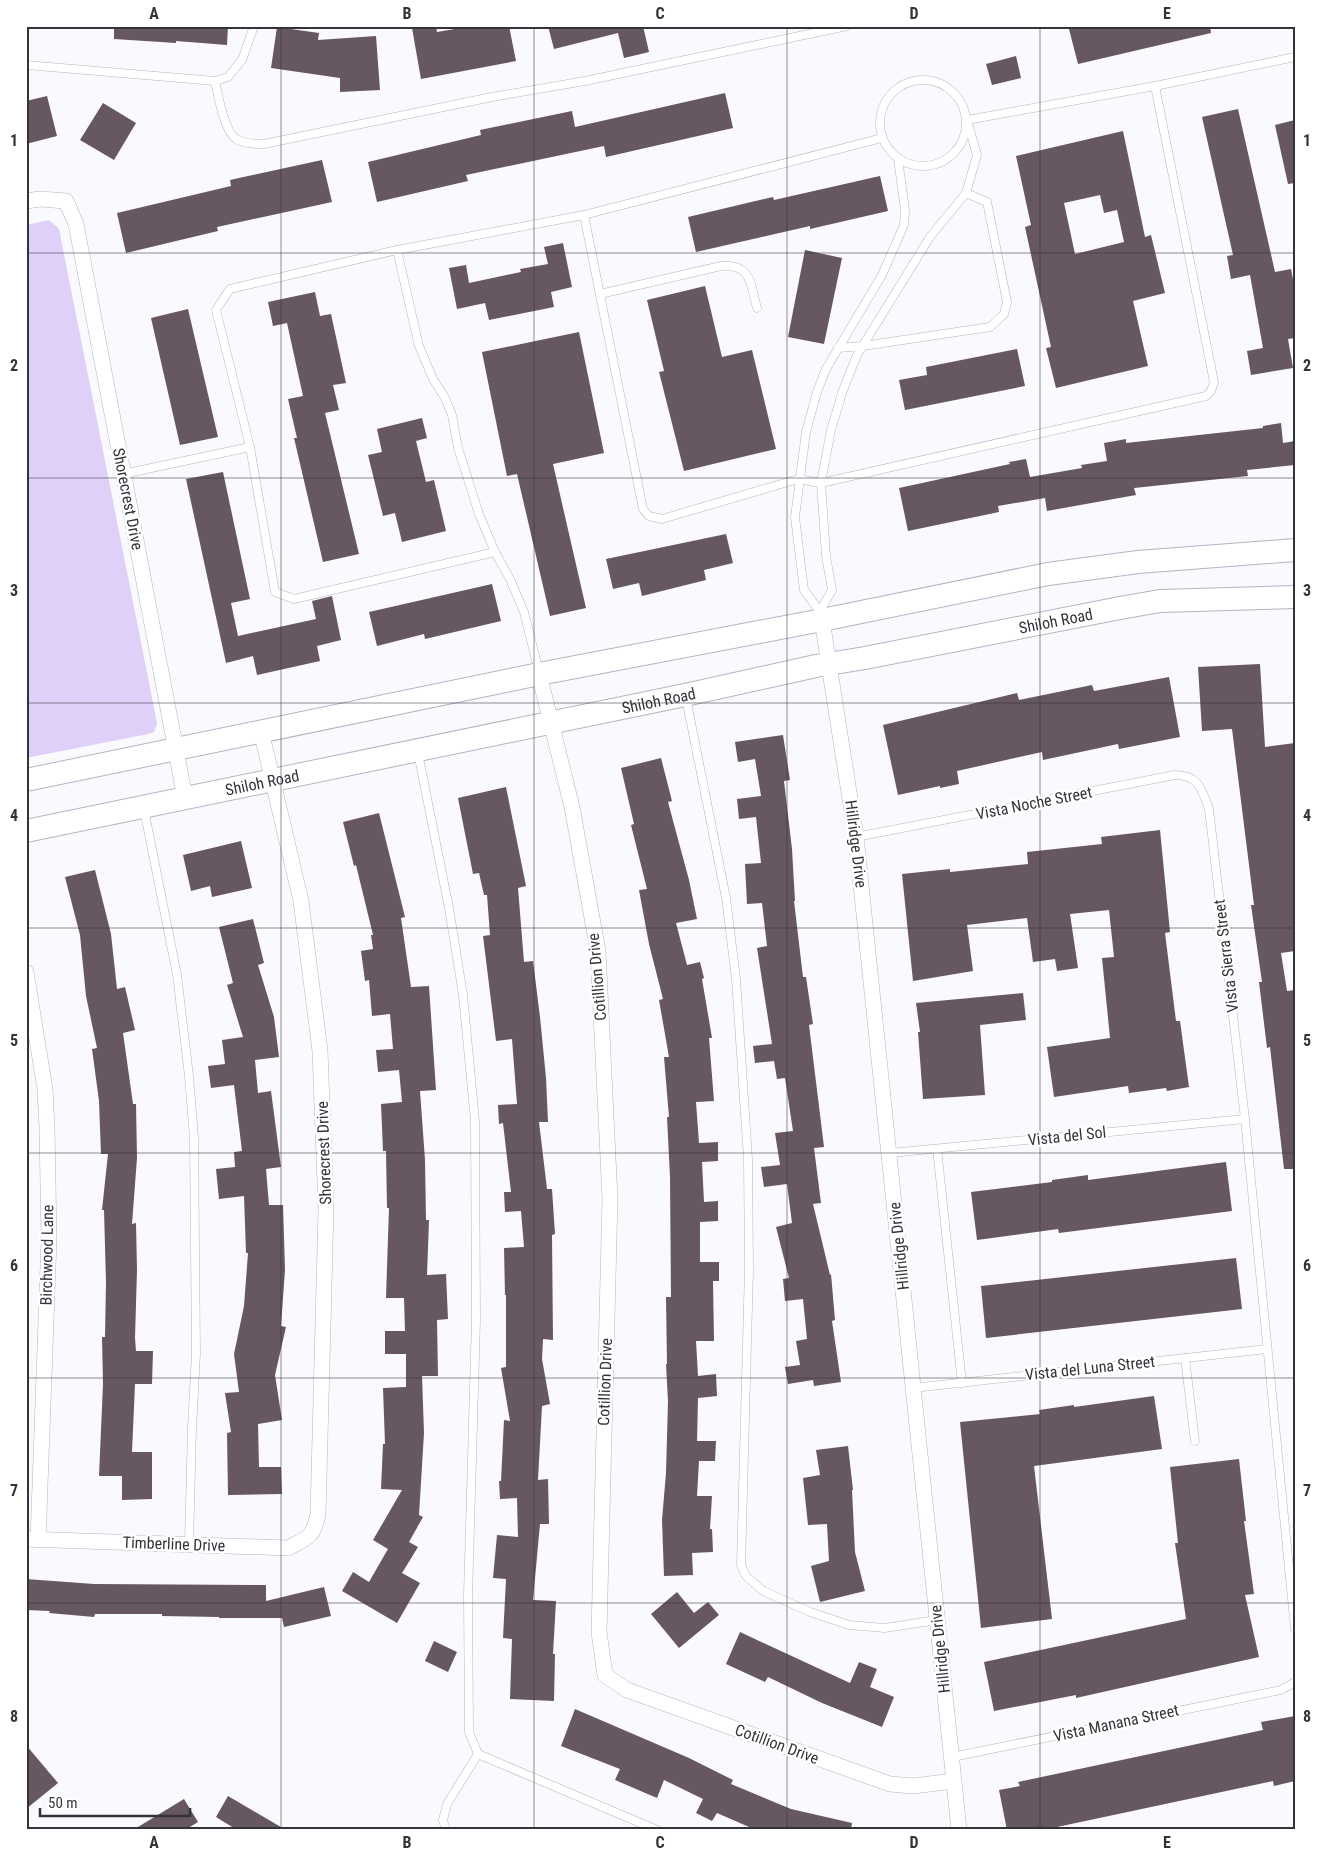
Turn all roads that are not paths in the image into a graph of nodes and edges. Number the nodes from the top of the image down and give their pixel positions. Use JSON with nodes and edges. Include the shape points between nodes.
{"nodes":[{"id":1,"x":254,"y":26,"type":"edge"},
{"id":2,"x":847,"y":26,"type":"edge"},
{"id":3,"x":1295,"y":57,"type":"edge"},
{"id":4,"x":26,"y":65,"type":"edge"},
{"id":5,"x":215,"y":81,"type":"junction"},
{"id":6,"x":1155,"y":86,"type":"junction"},
{"id":7,"x":967,"y":120,"type":"junction"},
{"id":8,"x":882,"y":138,"type":"junction"},
{"id":9,"x":898,"y":159,"type":"junction"},
{"id":10,"x":966,"y":193,"type":"junction"},
{"id":11,"x":26,"y":201,"type":"edge"},
{"id":12,"x":584,"y":215,"type":"junction"},
{"id":13,"x":397,"y":250,"type":"junction"},
{"id":14,"x":600,"y":294,"type":"junction"},
{"id":15,"x":757,"y":308,"type":"dead end"},
{"id":16,"x":862,"y":346,"type":"junction"},
{"id":17,"x":838,"y":348,"type":"junction"},
{"id":18,"x":250,"y":446,"type":"junction"},
{"id":19,"x":124,"y":474,"type":"junction"},
{"id":20,"x":798,"y":479,"type":"junction"},
{"id":21,"x":821,"y":483,"type":"junction"},
{"id":22,"x":1295,"y":550,"type":"edge"},
{"id":23,"x":494,"y":552,"type":"junction"},
{"id":24,"x":1295,"y":597,"type":"edge"},
{"id":25,"x":821,"y":615,"type":"junction"},
{"id":26,"x":829,"y":664,"type":"junction"},
{"id":27,"x":539,"y":674,"type":"junction"},
{"id":28,"x":685,"y":695,"type":"junction"},
{"id":29,"x":551,"y":722,"type":"junction"},
{"id":30,"x":260,"y":732,"type":"junction"},
{"id":31,"x":176,"y":750,"type":"junction"},
{"id":32,"x":418,"y":750,"type":"junction"},
{"id":33,"x":26,"y":780,"type":"edge"},
{"id":34,"x":272,"y":780,"type":"junction"},
{"id":35,"x":1203,"y":794,"type":"joint"},
{"id":36,"x":185,"y":798,"type":"junction"},
{"id":37,"x":144,"y":807,"type":"junction"},
{"id":38,"x":26,"y":831,"type":"edge"},
{"id":39,"x":856,"y":837,"type":"junction"},
{"id":40,"x":26,"y":972,"type":"edge"},
{"id":41,"x":1245,"y":1119,"type":"junction"},
{"id":42,"x":937,"y":1149,"type":"junction"},
{"id":43,"x":890,"y":1153,"type":"junction"},
{"id":44,"x":1266,"y":1349,"type":"junction"},
{"id":45,"x":1185,"y":1358,"type":"junction"},
{"id":46,"x":962,"y":1382,"type":"junction"},
{"id":47,"x":913,"y":1388,"type":"junction"},
{"id":48,"x":1195,"y":1441,"type":"dead end"},
{"id":49,"x":315,"y":1530,"type":"joint"},
{"id":50,"x":32,"y":1540,"type":"edge"},
{"id":51,"x":189,"y":1544,"type":"junction"},
{"id":52,"x":937,"y":1620,"type":"junction"},
{"id":53,"x":1295,"y":1629,"type":"edge"},
{"id":54,"x":1295,"y":1682,"type":"edge"},
{"id":55,"x":478,"y":1754,"type":"junction"},
{"id":56,"x":952,"y":1756,"type":"junction"},
{"id":57,"x":954,"y":1781,"type":"junction"},
{"id":58,"x":446,"y":1830,"type":"edge"},
{"id":59,"x":657,"y":1830,"type":"edge"},
{"id":60,"x":959,"y":1830,"type":"edge"}],
"edges":[{"from":1,"to":5,"type":"lane","via":[[242,60],[228,77]]},
{"from":2,"to":5,"type":"lane","via":[[264,144],[236,139],[229,131]]},
{"from":3,"to":6,"type":"lane"},
{"from":4,"to":5,"type":"lane"},
{"from":6,"to":7,"type":"lane"},
{"from":6,"to":21,"type":"lane","via":[[1214,382],[1212,390],[1206,396]]},
{"from":7,"to":8,"type":"lane","via":[[955,93],[943,84],[914,80],[889,95],[879,123]]},
{"from":7,"to":9,"type":"lane","via":[[960,147],[950,158],[924,167]]},
{"from":7,"to":10,"type":"lane","via":[[977,155]]},
{"from":8,"to":9,"type":"lane"},
{"from":8,"to":12,"type":"lane"},
{"from":9,"to":17,"type":"lane","via":[[904,225],[882,275]]},
{"from":10,"to":16,"type":"lane","via":[[930,237]]},
{"from":10,"to":16,"type":"lane","via":[[987,202],[1007,302],[1004,314],[990,327]]},
{"from":11,"to":19,"type":"street","name":"Shorecrest Drive","via":[[66,201],[76,224]]},
{"from":12,"to":13,"type":"lane"},
{"from":12,"to":14,"type":"lane"},
{"from":13,"to":18,"type":"lane","via":[[230,289],[223,298],[216,310]]},
{"from":13,"to":23,"type":"lane","via":[[419,346],[433,379],[446,398],[458,448]]},
{"from":14,"to":15,"type":"lane","via":[[732,265],[742,268],[749,279]]},
{"from":14,"to":20,"type":"lane","via":[[643,509],[649,516],[662,519]]},
{"from":16,"to":17,"type":"lane"},
{"from":16,"to":21,"type":"lane","via":[[831,430]]},
{"from":17,"to":20,"type":"lane","via":[[817,392]]},
{"from":18,"to":19,"type":"lane"},
{"from":18,"to":23,"type":"lane","via":[[275,592],[285,597],[294,599]]},
{"from":19,"to":31,"type":"street","name":"Shorecrest Drive"},
{"from":20,"to":21,"type":"lane"},
{"from":20,"to":25,"type":"lane","via":[[795,517],[804,590]]},
{"from":21,"to":25,"type":"lane","via":[[832,590]]},
{"from":22,"to":25,"type":"main road","via":[[1138,562],[1048,574]]},
{"from":23,"to":27,"type":"lane","via":[[524,612]]},
{"from":24,"to":26,"type":"main road","name":"Shiloh Road","via":[[1160,601]]},
{"from":25,"to":26,"type":"street","name":"Hillridge Drive"},
{"from":25,"to":27,"type":"main road"},
{"from":26,"to":28,"type":"main road","name":"Shiloh Road"},
{"from":26,"to":39,"type":"street","name":"Hillridge Drive"},
{"from":27,"to":29,"type":"street","name":"Cotillion Drive"},
{"from":27,"to":30,"type":"main road"},
{"from":28,"to":29,"type":"main road","name":"Shiloh Road"},
{"from":28,"to":52,"type":"lane","via":[[726,898],[736,979],[748,1159],[749,1269],[741,1564],[746,1576],[763,1591],[849,1625],[885,1628]]},
{"from":29,"to":32,"type":"main road","name":"Shiloh Road"},
{"from":29,"to":57,"type":"street","name":"Cotillion Drive","via":[[572,807],[598,951],[610,1199],[599,1632],[605,1675],[627,1690],[890,1784],[913,1786]]},
{"from":30,"to":31,"type":"main road"},
{"from":30,"to":34,"type":"street","name":"Shorecrest Drive"},
{"from":31,"to":33,"type":"main road"},
{"from":31,"to":36,"type":"street","name":"Shorecrest Drive"},
{"from":32,"to":34,"type":"main road","name":"Shiloh Road"},
{"from":32,"to":55,"type":"lane","via":[[464,995],[475,1121],[476,1320],[468,1605],[469,1732]]},
{"from":34,"to":36,"type":"main road","name":"Shiloh Road"},
{"from":34,"to":49,"type":"street","name":"Shorecrest Drive","via":[[302,901],[320,1051],[326,1209]]},
{"from":35,"to":39,"type":"lane","name":"Vista Noche Street","via":[[1196,781],[1186,775],[1175,775]]},
{"from":35,"to":41,"type":"lane","name":"Vista Sierra Street","via":[[1209,809]]},
{"from":36,"to":37,"type":"main road","name":"Shiloh Road"},
{"from":37,"to":38,"type":"main road","name":"Shiloh Road"},
{"from":37,"to":51,"type":"lane","via":[[177,974],[194,1138],[196,1354]]},
{"from":39,"to":43,"type":"street","name":"Hillridge Drive"},
{"from":40,"to":50,"type":"street","name":"Birchwood Lane","via":[[45,1089],[49,1239]]},
{"from":41,"to":42,"type":"lane","name":"Vista del Sol"},
{"from":41,"to":44,"type":"lane","name":"Vista Sierra Street"},
{"from":42,"to":43,"type":"lane","name":"Vista del Sol"},
{"from":42,"to":46,"type":"lane"},
{"from":43,"to":47,"type":"street","name":"Hillridge Drive"},
{"from":44,"to":45,"type":"lane","name":"Vista del Luna Street"},
{"from":44,"to":53,"type":"lane","name":"Vista Sierra Street"},
{"from":45,"to":46,"type":"lane","name":"Vista del Luna Street"},
{"from":45,"to":48,"type":"lane"},
{"from":46,"to":47,"type":"lane","name":"Vista del Luna Street"},
{"from":47,"to":52,"type":"street","name":"Hillridge Drive"},
{"from":49,"to":51,"type":"street","name":"Timberline Drive","via":[[288,1548]]},
{"from":50,"to":51,"type":"street","name":"Timberline Drive"},
{"from":52,"to":56,"type":"street","name":"Hillridge Drive"},
{"from":54,"to":56,"type":"lane","name":"Vista Manana Street","via":[[1281,1690]]},
{"from":55,"to":58,"type":"lane","via":[[448,1804],[443,1820]]},
{"from":55,"to":59,"type":"lane"},
{"from":56,"to":57,"type":"street","name":"Hillridge Drive"},
{"from":57,"to":60,"type":"street","name":"Hillridge Drive"}]}
